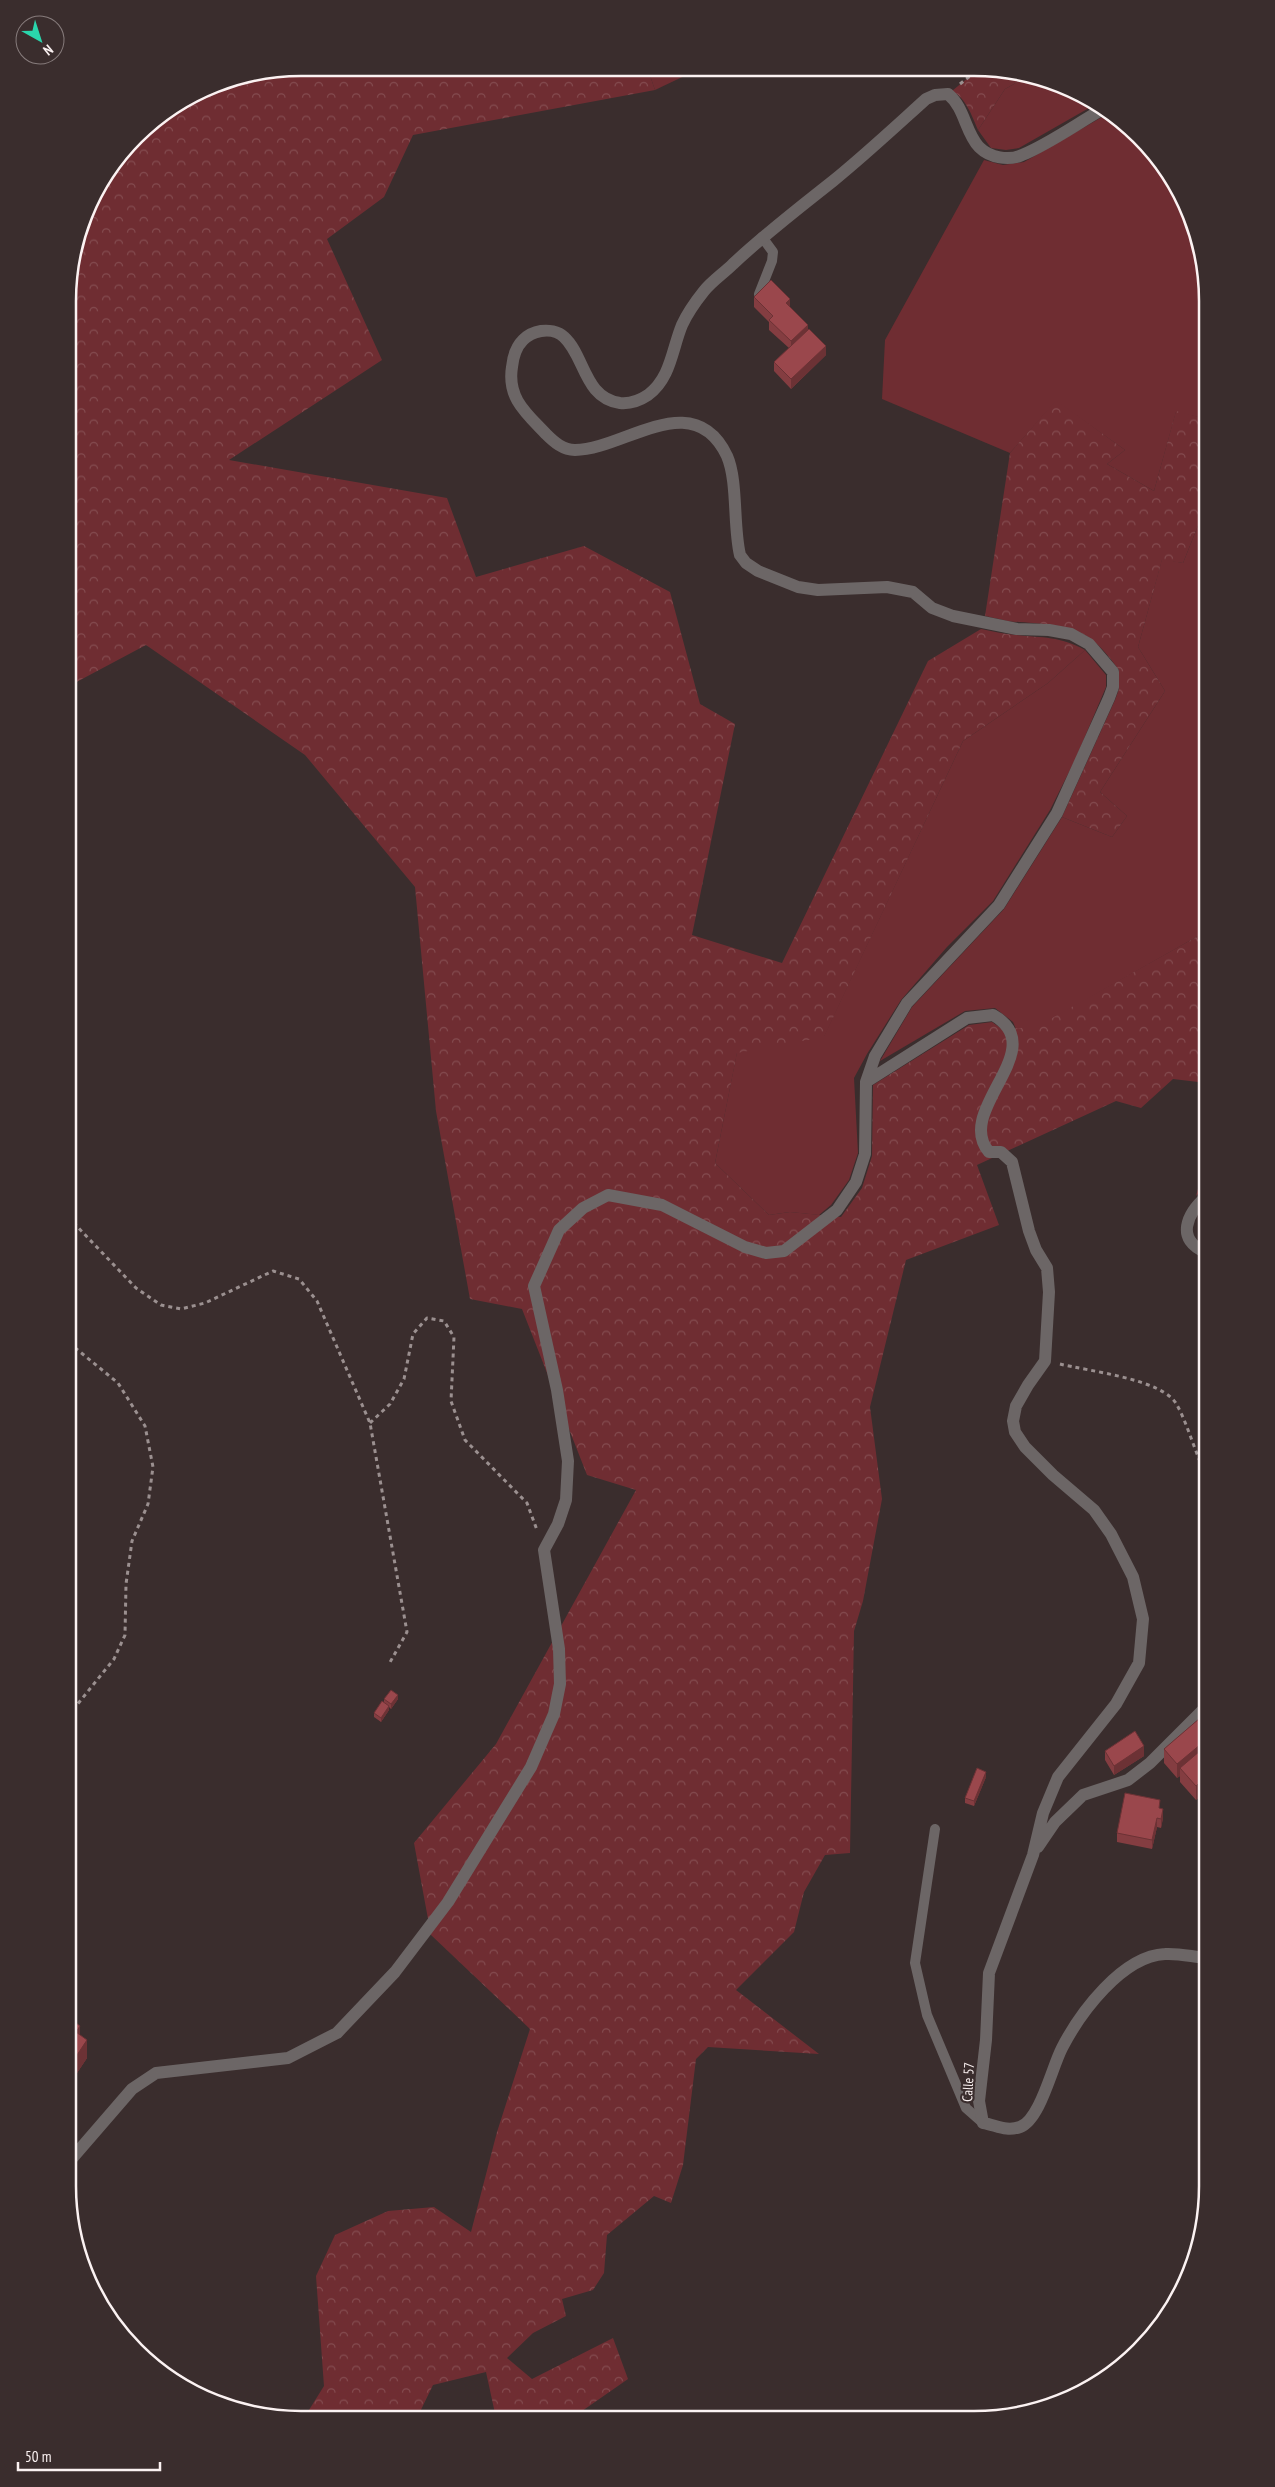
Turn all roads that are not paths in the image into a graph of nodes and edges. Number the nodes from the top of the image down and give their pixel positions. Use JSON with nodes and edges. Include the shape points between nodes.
{"nodes":[{"id":1,"x":1097,"y":113,"type":"edge"},
{"id":2,"x":762,"y":237,"type":"junction"},
{"id":3,"x":759,"y":294,"type":"edge"},
{"id":4,"x":866,"y":1082,"type":"junction"},
{"id":5,"x":1199,"y":1203,"type":"edge"},
{"id":6,"x":1199,"y":1247,"type":"edge"},
{"id":7,"x":1199,"y":1714,"type":"edge"},
{"id":8,"x":935,"y":1830,"type":"dead end"},
{"id":9,"x":1033,"y":1855,"type":"junction"},
{"id":10,"x":1199,"y":1957,"type":"edge"},
{"id":11,"x":983,"y":2122,"type":"junction"},
{"id":12,"x":76,"y":2154,"type":"edge"}],
"edges":[{"from":1,"to":2,"type":"street","via":[[1022,155],[1006,158],[988,155],[980,147],[954,99],[948,94],[926,99],[848,169]]},
{"from":2,"to":3,"type":"lane","via":[[773,252]]},
{"from":2,"to":4,"type":"street","via":[[704,291],[683,323],[667,371],[646,397],[632,403],[605,398],[593,387],[564,337],[548,330],[534,332],[523,340],[514,356],[510,378],[520,407],[554,442],[562,448],[574,450],[672,422],[705,430],[728,458],[740,554],[758,572],[798,587],[818,590],[887,587],[904,590],[913,592],[932,608],[953,616],[1017,629],[1071,634],[1089,644],[1113,672],[1109,698],[1057,813],[999,905],[907,1003],[875,1056]]},
{"from":4,"to":9,"type":"street","via":[[967,1018],[993,1015],[1008,1026],[1012,1054],[987,1104],[980,1127],[981,1143],[989,1152],[1001,1152],[1012,1162],[1029,1231],[1047,1268],[1049,1292],[1045,1361],[1016,1406],[1015,1432],[1053,1475],[1094,1510],[1111,1534],[1133,1577],[1144,1619],[1139,1663],[1116,1704],[1058,1777],[1043,1813]]},
{"from":4,"to":12,"type":"street","via":[[865,1154],[856,1182],[837,1210],[784,1251],[766,1253],[745,1247],[662,1205],[608,1195],[583,1208],[559,1230],[534,1286],[557,1390],[568,1461],[566,1500],[544,1550],[559,1649],[560,1684],[554,1714],[531,1767],[448,1902],[395,1972],[336,2033],[288,2058],[156,2073],[132,2089]]},
{"from":5,"to":6,"type":"street","via":[[1186,1230],[1190,1241]]},
{"from":7,"to":9,"type":"street","via":[[1150,1763],[1128,1780],[1083,1795],[1055,1822]]},
{"from":8,"to":11,"type":"lane","via":[[915,1963],[927,2015],[966,2108]]},
{"from":9,"to":11,"type":"street","name":"Calle 57","via":[[989,1973],[979,2101]]},
{"from":10,"to":11,"type":"street","via":[[1165,1954],[1141,1960],[1116,1978],[1086,2010],[1062,2048],[1030,2120],[1021,2127],[1004,2129]]}]}
